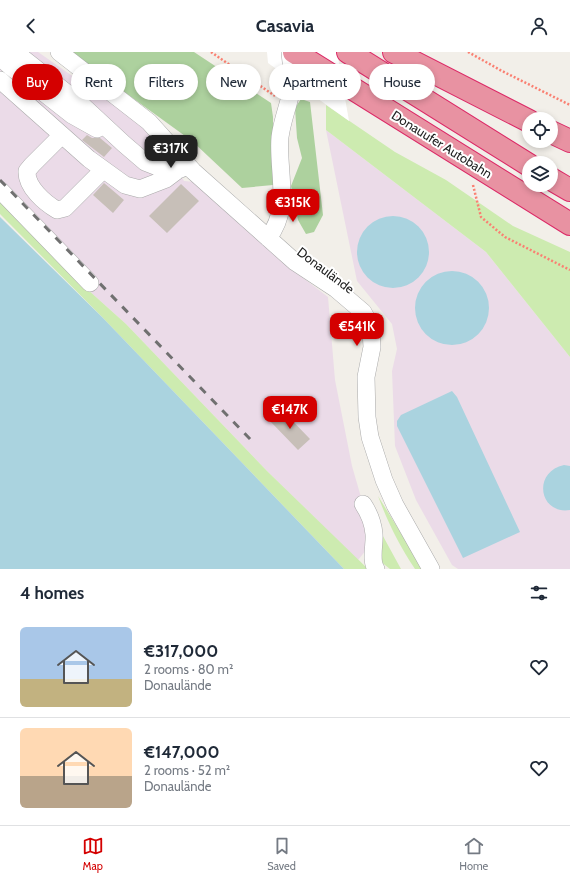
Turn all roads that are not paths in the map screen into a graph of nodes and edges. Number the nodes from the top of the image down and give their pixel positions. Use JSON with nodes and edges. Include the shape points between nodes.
{"nodes":[{"id":1,"x":0,"y":52,"type":"edge"},
{"id":2,"x":16,"y":52,"type":"edge"},
{"id":3,"x":59,"y":52,"type":"edge"},
{"id":4,"x":290,"y":52,"type":"edge"},
{"id":5,"x":294,"y":52,"type":"edge"},
{"id":6,"x":348,"y":52,"type":"edge"},
{"id":7,"x":394,"y":52,"type":"edge"},
{"id":8,"x":0,"y":80,"type":"edge"},
{"id":9,"x":522,"y":117,"type":"edge"},
{"id":10,"x":62,"y":135,"type":"junction"},
{"id":11,"x":558,"y":135,"type":"edge"},
{"id":12,"x":570,"y":141,"type":"edge"},
{"id":13,"x":124,"y":144,"type":"junction"},
{"id":14,"x":522,"y":161,"type":"edge"},
{"id":15,"x":103,"y":170,"type":"junction"},
{"id":16,"x":185,"y":170,"type":"junction"},
{"id":17,"x":558,"y":182,"type":"edge"},
{"id":18,"x":0,"y":190,"type":"edge"},
{"id":19,"x":570,"y":190,"type":"edge"},
{"id":20,"x":570,"y":224,"type":"edge"},
{"id":21,"x":268,"y":238,"type":"junction"},
{"id":22,"x":90,"y":283,"type":"dead end"},
{"id":23,"x":363,"y":504,"type":"dead end"},
{"id":24,"x":376,"y":569,"type":"edge"},
{"id":25,"x":431,"y":569,"type":"edge"}],
"edges":[{"from":1,"to":13,"type":"street","via":[[3,60],[11,67],[72,115]]},
{"from":2,"to":13,"type":"street","via":[[82,105]]},
{"from":3,"to":16,"type":"street","name":"Donaulände","via":[[150,122]]},
{"from":4,"to":21,"type":"street","via":[[291,92],[280,138],[281,210],[278,222]]},
{"from":5,"to":20,"type":"highway","name":"Donauufer Autobahn"},
{"from":6,"to":14,"type":"highway"},
{"from":7,"to":9,"type":"highway"},
{"from":8,"to":10,"type":"street"},
{"from":10,"to":15,"type":"street"},
{"from":10,"to":15,"type":"street","via":[[27,171],[29,182],[50,206],[57,210],[65,208]]},
{"from":11,"to":12,"type":"highway"},
{"from":13,"to":16,"type":"street","via":[[146,162],[160,169]]},
{"from":15,"to":16,"type":"street","via":[[125,185],[140,189]]},
{"from":16,"to":21,"type":"street","name":"Donaulände"},
{"from":17,"to":19,"type":"highway"},
{"from":18,"to":22,"type":"street"},
{"from":21,"to":25,"type":"street","name":"Donaulände","via":[[294,262],[340,292],[363,312],[368,321],[372,347],[366,377],[366,417],[370,437],[384,480]]},
{"from":23,"to":24,"type":"street","via":[[370,515],[374,533],[373,561]]}]}
